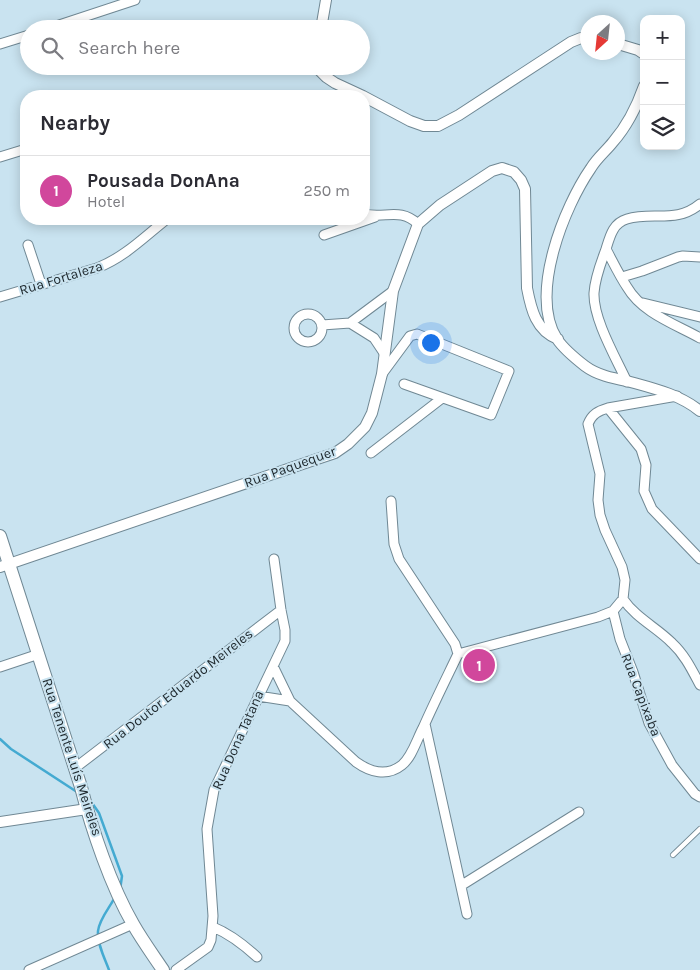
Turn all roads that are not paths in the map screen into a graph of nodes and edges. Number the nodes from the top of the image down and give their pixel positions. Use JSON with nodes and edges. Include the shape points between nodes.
{"nodes":[{"id":1,"x":135,"y":0,"type":"edge"},
{"id":2,"x":326,"y":0,"type":"edge"},
{"id":3,"x":74,"y":20,"type":"edge"},
{"id":4,"x":323,"y":20,"type":"edge"},
{"id":5,"x":20,"y":38,"type":"edge"},
{"id":6,"x":580,"y":38,"type":"edge"},
{"id":7,"x":0,"y":44,"type":"edge"},
{"id":8,"x":625,"y":46,"type":"edge"},
{"id":9,"x":640,"y":51,"type":"edge"},
{"id":10,"x":324,"y":75,"type":"edge"},
{"id":11,"x":350,"y":90,"type":"edge"},
{"id":12,"x":640,"y":95,"type":"edge"},
{"id":13,"x":370,"y":100,"type":"edge"},
{"id":14,"x":20,"y":151,"type":"edge"},
{"id":15,"x":0,"y":158,"type":"edge"},
{"id":16,"x":700,"y":204,"type":"edge"},
{"id":17,"x":370,"y":215,"type":"edge"},
{"id":18,"x":378,"y":216,"type":"junction"},
{"id":19,"x":370,"y":219,"type":"edge"},
{"id":20,"x":418,"y":224,"type":"junction"},
{"id":21,"x":160,"y":225,"type":"edge"},
{"id":22,"x":352,"y":225,"type":"edge"},
{"id":23,"x":324,"y":235,"type":"dead end"},
{"id":24,"x":28,"y":245,"type":"dead end"},
{"id":25,"x":606,"y":249,"type":"junction"},
{"id":26,"x":700,"y":257,"type":"edge"},
{"id":27,"x":622,"y":277,"type":"junction"},
{"id":28,"x":41,"y":284,"type":"junction"},
{"id":29,"x":392,"y":291,"type":"junction"},
{"id":30,"x":0,"y":297,"type":"edge"},
{"id":31,"x":640,"y":303,"type":"junction"},
{"id":32,"x":700,"y":317,"type":"edge"},
{"id":33,"x":350,"y":323,"type":"junction"},
{"id":34,"x":322,"y":324,"type":"dead end"},
{"id":35,"x":700,"y":338,"type":"edge"},
{"id":36,"x":558,"y":340,"type":"junction"},
{"id":37,"x":384,"y":353,"type":"junction"},
{"id":38,"x":382,"y":374,"type":"junction"},
{"id":39,"x":627,"y":382,"type":"junction"},
{"id":40,"x":404,"y":384,"type":"dead end"},
{"id":41,"x":677,"y":396,"type":"junction"},
{"id":42,"x":442,"y":399,"type":"junction"},
{"id":43,"x":608,"y":408,"type":"junction"},
{"id":44,"x":700,"y":411,"type":"edge"},
{"id":45,"x":372,"y":453,"type":"dead end"},
{"id":46,"x":392,"y":501,"type":"dead end"},
{"id":47,"x":0,"y":536,"type":"edge"},
{"id":48,"x":274,"y":559,"type":"dead end"},
{"id":49,"x":700,"y":559,"type":"edge"},
{"id":50,"x":5,"y":565,"type":"edge"},
{"id":51,"x":623,"y":599,"type":"junction"},
{"id":52,"x":281,"y":610,"type":"junction"},
{"id":53,"x":613,"y":611,"type":"junction"},
{"id":54,"x":39,"y":654,"type":"junction"},
{"id":55,"x":458,"y":654,"type":"junction"},
{"id":56,"x":273,"y":666,"type":"junction"},
{"id":57,"x":0,"y":667,"type":"edge"},
{"id":58,"x":700,"y":685,"type":"edge"},
{"id":59,"x":258,"y":696,"type":"junction"},
{"id":60,"x":290,"y":701,"type":"junction"},
{"id":61,"x":425,"y":724,"type":"junction"},
{"id":62,"x":75,"y":768,"type":"junction"},
{"id":63,"x":700,"y":797,"type":"edge"},
{"id":64,"x":86,"y":806,"type":"junction"},
{"id":65,"x":579,"y":812,"type":"dead end"},
{"id":66,"x":0,"y":822,"type":"edge"},
{"id":67,"x":700,"y":830,"type":"edge"},
{"id":68,"x":673,"y":855,"type":"dead end"},
{"id":69,"x":462,"y":885,"type":"junction"},
{"id":70,"x":467,"y":914,"type":"dead end"},
{"id":71,"x":133,"y":924,"type":"junction"},
{"id":72,"x":213,"y":927,"type":"junction"},
{"id":73,"x":258,"y":957,"type":"dead end"},
{"id":74,"x":29,"y":970,"type":"edge"},
{"id":75,"x":163,"y":970,"type":"edge"},
{"id":76,"x":176,"y":970,"type":"edge"}],
"edges":[{"from":1,"to":3,"type":"street"},
{"from":2,"to":4,"type":"street"},
{"from":5,"to":7,"type":"street"},
{"from":6,"to":13,"type":"street","via":[[438,126],[410,121]]},
{"from":8,"to":9,"type":"street"},
{"from":10,"to":11,"type":"street"},
{"from":12,"to":36,"type":"street","via":[[627,123],[578,188],[561,227],[546,291],[551,324]]},
{"from":14,"to":15,"type":"street"},
{"from":16,"to":25,"type":"street","via":[[685,214],[675,216],[628,218],[615,226]]},
{"from":17,"to":18,"type":"street"},
{"from":18,"to":19,"type":"street"},
{"from":18,"to":20,"type":"street","via":[[398,214]]},
{"from":20,"to":29,"type":"street","name":"Rua Paquequer"},
{"from":20,"to":36,"type":"street","via":[[440,205],[492,171],[502,168],[514,172],[525,189],[530,304],[542,329]]},
{"from":21,"to":28,"type":"street","name":"Rua Fortaleza","via":[[112,262]]},
{"from":22,"to":23,"type":"street"},
{"from":24,"to":28,"type":"street"},
{"from":25,"to":27,"type":"street"},
{"from":25,"to":39,"type":"street","via":[[596,277],[595,305]]},
{"from":26,"to":27,"type":"street","via":[[678,257]]},
{"from":27,"to":31,"type":"street"},
{"from":28,"to":30,"type":"street","name":"Rua Fortaleza"},
{"from":29,"to":33,"type":"street"},
{"from":29,"to":37,"type":"street","name":"Rua Paquequer"},
{"from":31,"to":32,"type":"street"},
{"from":31,"to":35,"type":"street"},
{"from":33,"to":34,"type":"street"},
{"from":33,"to":37,"type":"street","via":[[374,338]]},
{"from":36,"to":39,"type":"street","via":[[585,366]]},
{"from":37,"to":38,"type":"street","name":"Rua Paquequer"},
{"from":38,"to":42,"type":"street","via":[[410,336],[417,334],[509,371],[491,415]]},
{"from":38,"to":50,"type":"street","name":"Rua Paquequer","via":[[365,427],[335,453]]},
{"from":39,"to":41,"type":"street"},
{"from":40,"to":42,"type":"street"},
{"from":41,"to":43,"type":"street"},
{"from":41,"to":44,"type":"street"},
{"from":42,"to":45,"type":"street"},
{"from":43,"to":49,"type":"street","via":[[641,449],[646,465],[644,491],[652,509]]},
{"from":43,"to":51,"type":"street","via":[[598,411],[588,424],[600,474],[600,515],[622,567],[625,580]]},
{"from":46,"to":55,"type":"street","via":[[394,544],[400,559]]},
{"from":47,"to":50,"type":"main road","name":"Rua Tenente Luís Meireles"},
{"from":48,"to":52,"type":"street","name":"Rua Dona Tatana"},
{"from":50,"to":54,"type":"main road","name":"Rua Tenente Luís Meireles"},
{"from":51,"to":53,"type":"street"},
{"from":51,"to":58,"type":"street","via":[[629,609],[671,642],[686,659]]},
{"from":52,"to":56,"type":"street","name":"Rua Dona Tatana","via":[[285,641]]},
{"from":52,"to":62,"type":"street","name":"Rua Doutor Eduardo Meireles"},
{"from":53,"to":55,"type":"street"},
{"from":53,"to":63,"type":"street","name":"Rua Capixaba","via":[[648,724],[672,765]]},
{"from":54,"to":57,"type":"street"},
{"from":54,"to":62,"type":"main road","name":"Rua Tenente Luís Meireles"},
{"from":55,"to":61,"type":"street"},
{"from":56,"to":59,"type":"street","name":"Rua Dona Tatana"},
{"from":56,"to":60,"type":"street"},
{"from":59,"to":60,"type":"street"},
{"from":59,"to":72,"type":"street","name":"Rua Dona Tatana","via":[[214,790],[209,810],[207,851]]},
{"from":60,"to":61,"type":"street","via":[[356,762],[377,772],[403,765]]},
{"from":61,"to":69,"type":"street"},
{"from":62,"to":64,"type":"main road","name":"Rua Tenente Luís Meireles"},
{"from":64,"to":66,"type":"street"},
{"from":64,"to":71,"type":"main road","name":"Rua Tenente Luís Meireles"},
{"from":65,"to":69,"type":"street"},
{"from":67,"to":68,"type":"lane"},
{"from":69,"to":70,"type":"street"},
{"from":71,"to":74,"type":"street"},
{"from":71,"to":75,"type":"main road","name":"Rua Tenente Luís Meireles"},
{"from":72,"to":73,"type":"street","via":[[224,931]]},
{"from":72,"to":76,"type":"street","name":"Rua Dona Tatana","via":[[208,947]]}]}
